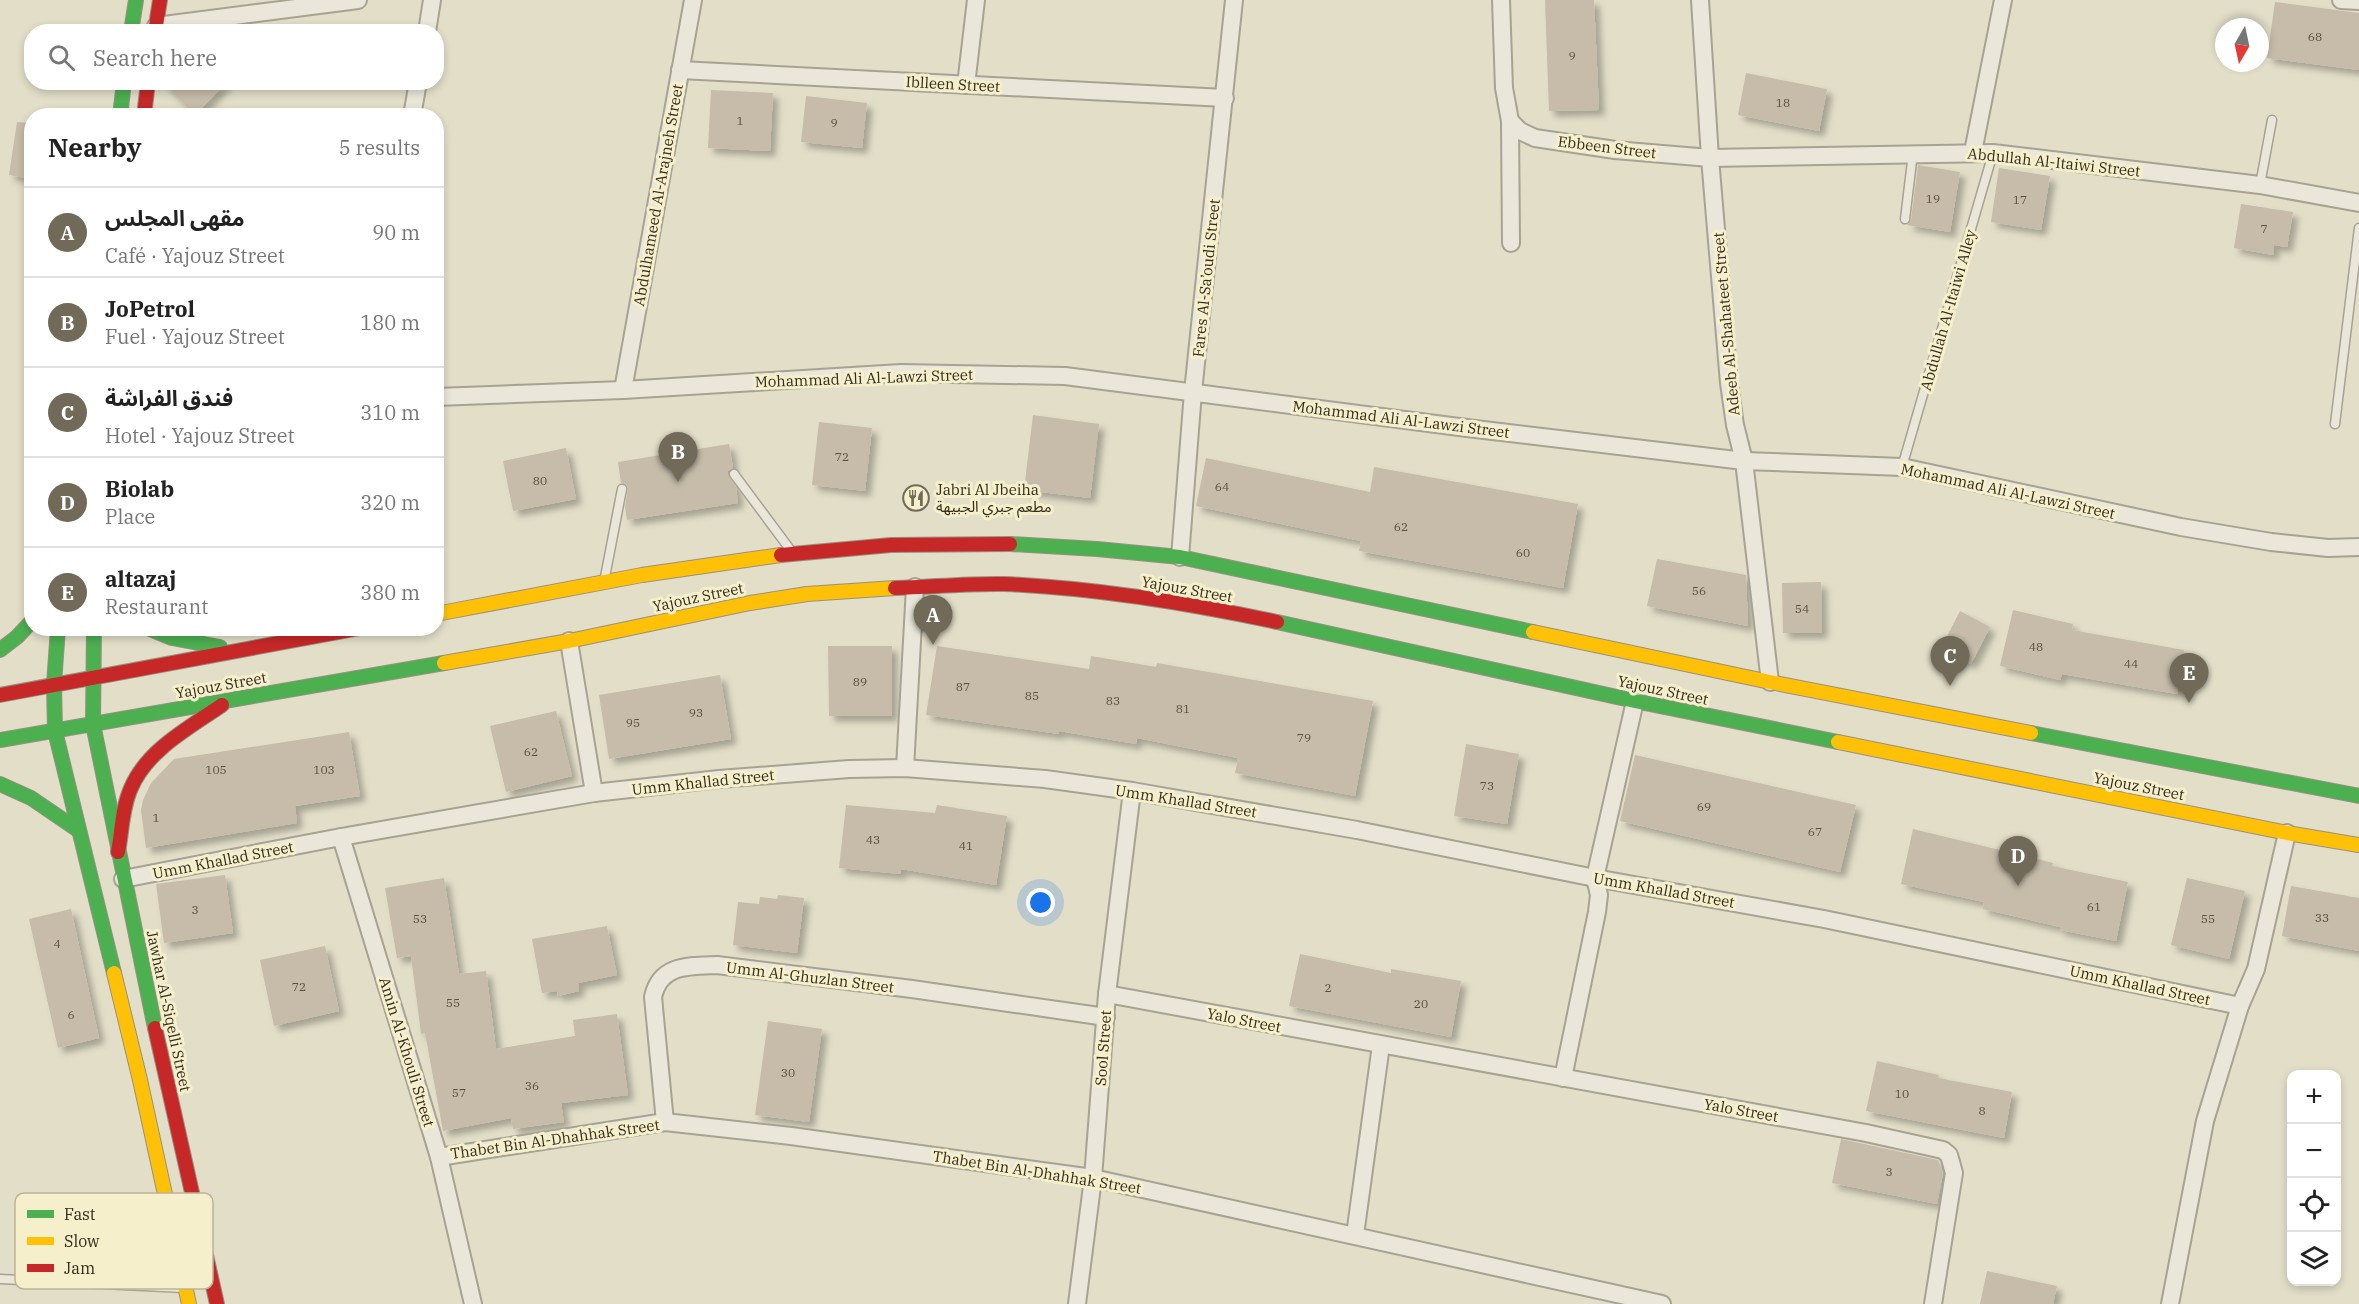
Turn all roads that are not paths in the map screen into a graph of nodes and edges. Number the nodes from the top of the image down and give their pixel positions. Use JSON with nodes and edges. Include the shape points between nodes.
{"nodes":[{"id":1,"x":136,"y":0,"type":"edge"},
{"id":2,"x":160,"y":0,"type":"edge"},
{"id":3,"x":358,"y":0,"type":"edge"},
{"id":4,"x":432,"y":0,"type":"edge"},
{"id":5,"x":693,"y":0,"type":"edge"},
{"id":6,"x":976,"y":0,"type":"edge"},
{"id":7,"x":1234,"y":0,"type":"edge"},
{"id":8,"x":1501,"y":0,"type":"edge"},
{"id":9,"x":1700,"y":0,"type":"edge"},
{"id":10,"x":2003,"y":0,"type":"edge"},
{"id":11,"x":2341,"y":0,"type":"edge"},
{"id":12,"x":2359,"y":1,"type":"edge"},
{"id":13,"x":132,"y":24,"type":"edge"},
{"id":14,"x":157,"y":24,"type":"edge"},
{"id":15,"x":191,"y":24,"type":"edge"},
{"id":16,"x":428,"y":24,"type":"edge"},
{"id":17,"x":680,"y":70,"type":"junction"},
{"id":18,"x":966,"y":85,"type":"junction"},
{"id":19,"x":123,"y":90,"type":"edge"},
{"id":20,"x":147,"y":90,"type":"edge"},
{"id":21,"x":417,"y":90,"type":"edge"},
{"id":22,"x":1225,"y":98,"type":"junction"},
{"id":23,"x":121,"y":108,"type":"edge"},
{"id":24,"x":145,"y":108,"type":"edge"},
{"id":25,"x":413,"y":108,"type":"edge"},
{"id":26,"x":2272,"y":120,"type":"dead end"},
{"id":27,"x":1510,"y":121,"type":"junction"},
{"id":28,"x":1973,"y":152,"type":"junction"},
{"id":29,"x":1913,"y":153,"type":"junction"},
{"id":30,"x":1993,"y":153,"type":"junction"},
{"id":31,"x":1710,"y":158,"type":"junction"},
{"id":32,"x":2260,"y":185,"type":"junction"},
{"id":33,"x":2359,"y":203,"type":"edge"},
{"id":34,"x":1905,"y":219,"type":"dead end"},
{"id":35,"x":2359,"y":228,"type":"edge"},
{"id":36,"x":1511,"y":243,"type":"dead end"},
{"id":37,"x":623,"y":390,"type":"junction"},
{"id":38,"x":1193,"y":392,"type":"junction"},
{"id":39,"x":444,"y":397,"type":"edge"},
{"id":40,"x":2335,"y":424,"type":"dead end"},
{"id":41,"x":1744,"y":461,"type":"junction"},
{"id":42,"x":1902,"y":467,"type":"junction"},
{"id":43,"x":734,"y":474,"type":"dead end"},
{"id":44,"x":622,"y":489,"type":"dead end"},
{"id":45,"x":2359,"y":547,"type":"edge"},
{"id":46,"x":792,"y":553,"type":"junction"},
{"id":47,"x":1180,"y":557,"type":"junction"},
{"id":48,"x":604,"y":583,"type":"junction"},
{"id":49,"x":915,"y":587,"type":"junction"},
{"id":50,"x":444,"y":613,"type":"edge"},
{"id":51,"x":24,"y":630,"type":"edge"},
{"id":52,"x":57,"y":636,"type":"edge"},
{"id":53,"x":94,"y":636,"type":"edge"},
{"id":54,"x":170,"y":636,"type":"edge"},
{"id":55,"x":318,"y":636,"type":"edge"},
{"id":56,"x":569,"y":641,"type":"junction"},
{"id":57,"x":254,"y":648,"type":"junction"},
{"id":58,"x":0,"y":650,"type":"edge"},
{"id":59,"x":94,"y":677,"type":"junction"},
{"id":60,"x":1770,"y":682,"type":"junction"},
{"id":61,"x":54,"y":684,"type":"junction"},
{"id":62,"x":0,"y":695,"type":"edge"},
{"id":63,"x":229,"y":700,"type":"junction"},
{"id":64,"x":1635,"y":701,"type":"junction"},
{"id":65,"x":93,"y":724,"type":"junction"},
{"id":66,"x":55,"y":731,"type":"junction"},
{"id":67,"x":0,"y":740,"type":"edge"},
{"id":68,"x":905,"y":768,"type":"junction"},
{"id":69,"x":0,"y":784,"type":"edge"},
{"id":70,"x":1132,"y":791,"type":"junction"},
{"id":71,"x":594,"y":793,"type":"junction"},
{"id":72,"x":2359,"y":796,"type":"edge"},
{"id":73,"x":78,"y":830,"type":"junction"},
{"id":74,"x":2287,"y":833,"type":"junction"},
{"id":75,"x":341,"y":837,"type":"junction"},
{"id":76,"x":2359,"y":845,"type":"edge"},
{"id":77,"x":118,"y":852,"type":"junction"},
{"id":78,"x":1595,"y":878,"type":"junction"},
{"id":79,"x":123,"y":879,"type":"junction"},
{"id":80,"x":1107,"y":994,"type":"junction"},
{"id":81,"x":2240,"y":1006,"type":"junction"},
{"id":82,"x":1106,"y":1017,"type":"junction"},
{"id":83,"x":1381,"y":1045,"type":"junction"},
{"id":84,"x":1563,"y":1078,"type":"junction"},
{"id":85,"x":664,"y":1122,"type":"junction"},
{"id":86,"x":439,"y":1157,"type":"junction"},
{"id":87,"x":1094,"y":1178,"type":"junction"},
{"id":88,"x":164,"y":1193,"type":"edge"},
{"id":89,"x":192,"y":1193,"type":"edge"},
{"id":90,"x":1355,"y":1235,"type":"junction"},
{"id":91,"x":0,"y":1279,"type":"edge"},
{"id":92,"x":15,"y":1280,"type":"edge"},
{"id":93,"x":213,"y":1286,"type":"edge"},
{"id":94,"x":185,"y":1289,"type":"edge"},
{"id":95,"x":189,"y":1304,"type":"edge"},
{"id":96,"x":217,"y":1304,"type":"edge"},
{"id":97,"x":473,"y":1304,"type":"edge"},
{"id":98,"x":1077,"y":1304,"type":"edge"},
{"id":99,"x":1662,"y":1304,"type":"edge"},
{"id":100,"x":1933,"y":1304,"type":"edge"},
{"id":101,"x":2170,"y":1304,"type":"edge"}],
"edges":[{"from":1,"to":13,"type":"main road"},
{"from":2,"to":14,"type":"main road"},
{"from":3,"to":15,"type":"street"},
{"from":4,"to":16,"type":"street"},
{"from":5,"to":17,"type":"street","name":"Abdulhameed Al-Arajneh Street"},
{"from":6,"to":18,"type":"street"},
{"from":7,"to":22,"type":"street","name":"Fares Al-Sa’oudi Street"},
{"from":8,"to":27,"type":"street","via":[[1504,88]]},
{"from":9,"to":31,"type":"street","name":"Adeeb Al-Shahateet Street"},
{"from":10,"to":28,"type":"street"},
{"from":11,"to":12,"type":"street"},
{"from":17,"to":18,"type":"street","name":"Iblleen Street"},
{"from":17,"to":37,"type":"street","name":"Abdulhameed Al-Arajneh Street"},
{"from":18,"to":22,"type":"street","name":"Iblleen Street"},
{"from":19,"to":23,"type":"main road"},
{"from":20,"to":24,"type":"main road"},
{"from":21,"to":25,"type":"street"},
{"from":22,"to":38,"type":"street","name":"Fares Al-Sa’oudi Street"},
{"from":26,"to":32,"type":"lane"},
{"from":27,"to":31,"type":"street","name":"Ebbeen Street","via":[[1535,138]]},
{"from":27,"to":36,"type":"street"},
{"from":28,"to":29,"type":"street","name":"Abdullah Al-Itaiwi Street"},
{"from":28,"to":30,"type":"street","name":"Abdullah Al-Itaiwi Street"},
{"from":29,"to":31,"type":"street","name":"Abdullah Al-Itaiwi Street"},
{"from":29,"to":34,"type":"lane"},
{"from":30,"to":32,"type":"street","name":"Abdullah Al-Itaiwi Street"},
{"from":30,"to":42,"type":"lane","name":"Abdullah Al-Itaiwi Alley"},
{"from":31,"to":41,"type":"street","name":"Adeeb Al-Shahateet Street","via":[[1729,383]]},
{"from":32,"to":33,"type":"street","name":"Abdullah Al-Itaiwi Street"},
{"from":35,"to":40,"type":"lane"},
{"from":37,"to":38,"type":"street","name":"Mohammad Ali Al-Lawzi Street","via":[[947,374],[1065,376]]},
{"from":37,"to":39,"type":"street","name":"Mohammad Ali Al-Lawzi Street"},
{"from":38,"to":41,"type":"street","name":"Mohammad Ali Al-Lawzi Street"},
{"from":38,"to":47,"type":"street","name":"Fares Al-Sa’oudi Street"},
{"from":41,"to":42,"type":"street","name":"Mohammad Ali Al-Lawzi Street"},
{"from":41,"to":60,"type":"street","name":"Adeeb Al-Shahateet Street"},
{"from":42,"to":45,"type":"street","name":"Mohammad Ali Al-Lawzi Street","via":[[2181,527],[2294,545]]},
{"from":43,"to":46,"type":"lane"},
{"from":44,"to":48,"type":"lane"},
{"from":46,"to":47,"type":"main road","name":"Yajouz Street","via":[[958,543],[1046,544]]},
{"from":46,"to":48,"type":"main road","name":"Yajouz Street"},
{"from":47,"to":60,"type":"main road","name":"Yajouz Street"},
{"from":48,"to":50,"type":"main road","name":"Yajouz Street"},
{"from":49,"to":56,"type":"main road","name":"Yajouz Street","via":[[807,594]]},
{"from":49,"to":64,"type":"main road","name":"Yajouz Street","via":[[1014,585],[1212,608]]},
{"from":49,"to":68,"type":"street"},
{"from":51,"to":58,"type":"main road"},
{"from":52,"to":61,"type":"main road"},
{"from":53,"to":59,"type":"main road","name":"Jawhar Al-Siqelli Street"},
{"from":54,"to":57,"type":"main road","via":[[189,643]]},
{"from":55,"to":57,"type":"main road","name":"Yajouz Street"},
{"from":56,"to":63,"type":"main road","name":"Yajouz Street"},
{"from":56,"to":71,"type":"street"},
{"from":57,"to":59,"type":"main road","name":"Yajouz Street"},
{"from":59,"to":61,"type":"main road","name":"Yajouz Street"},
{"from":59,"to":65,"type":"main road","name":"Jawhar Al-Siqelli Street"},
{"from":60,"to":72,"type":"main road","name":"Yajouz Street"},
{"from":61,"to":62,"type":"main road","name":"Yajouz Street"},
{"from":61,"to":66,"type":"main road"},
{"from":63,"to":65,"type":"main road","name":"Yajouz Street"},
{"from":63,"to":77,"type":"main road","via":[[144,765],[130,790]]},
{"from":64,"to":74,"type":"main road","name":"Yajouz Street"},
{"from":64,"to":78,"type":"street"},
{"from":65,"to":66,"type":"main road","name":"Yajouz Street"},
{"from":65,"to":77,"type":"main road","name":"Jawhar Al-Siqelli Street"},
{"from":66,"to":67,"type":"main road","name":"Yajouz Street"},
{"from":66,"to":73,"type":"main road"},
{"from":68,"to":70,"type":"street","name":"Umm Khallad Street","via":[[1045,779]]},
{"from":68,"to":71,"type":"street","name":"Umm Khallad Street","via":[[755,776]]},
{"from":69,"to":73,"type":"main road","via":[[45,806]]},
{"from":70,"to":78,"type":"street","name":"Umm Khallad Street","via":[[1357,830]]},
{"from":70,"to":80,"type":"street","name":"Sool Street"},
{"from":71,"to":75,"type":"street","name":"Umm Khallad Street"},
{"from":73,"to":88,"type":"main road"},
{"from":74,"to":76,"type":"main road","name":"Yajouz Street"},
{"from":74,"to":81,"type":"street","via":[[2256,969]]},
{"from":75,"to":79,"type":"street","name":"Umm Khallad Street"},
{"from":75,"to":86,"type":"street","name":"Amin Al-Khouli Street"},
{"from":77,"to":79,"type":"main road","name":"Jawhar Al-Siqelli Street"},
{"from":78,"to":81,"type":"street","name":"Umm Khallad Street","via":[[1835,921]]},
{"from":78,"to":84,"type":"street","via":[[1597,912]]},
{"from":79,"to":89,"type":"main road","name":"Jawhar Al-Siqelli Street"},
{"from":80,"to":82,"type":"street","name":"Sool Street"},
{"from":80,"to":83,"type":"street","name":"Yalo Street"},
{"from":81,"to":101,"type":"street","via":[[2205,1121]]},
{"from":82,"to":85,"type":"street","name":"Umm Al-Ghuzlan Street","via":[[717,966],[674,970],[662,977],[653,997]]},
{"from":82,"to":87,"type":"street","name":"Sool Street"},
{"from":83,"to":84,"type":"street","name":"Yalo Street"},
{"from":83,"to":90,"type":"street"},
{"from":84,"to":100,"type":"street","name":"Yalo Street","via":[[1942,1150],[1949,1155],[1954,1173]]},
{"from":85,"to":86,"type":"street","name":"Thabet Bin Al-Dhahhak Street"},
{"from":85,"to":87,"type":"street","name":"Thabet Bin Al-Dhahhak Street"},
{"from":86,"to":97,"type":"street","name":"Amin Al-Khouli Street"},
{"from":87,"to":90,"type":"street","name":"Thabet Bin Al-Dhahhak Street"},
{"from":87,"to":98,"type":"street","name":"Sool Street"},
{"from":90,"to":99,"type":"street","name":"Thabet Bin Al-Dhahhak Street"},
{"from":91,"to":92,"type":"lane"},
{"from":93,"to":96,"type":"main road","name":"Jawhar Al-Siqelli Street"},
{"from":94,"to":95,"type":"main road"}]}
